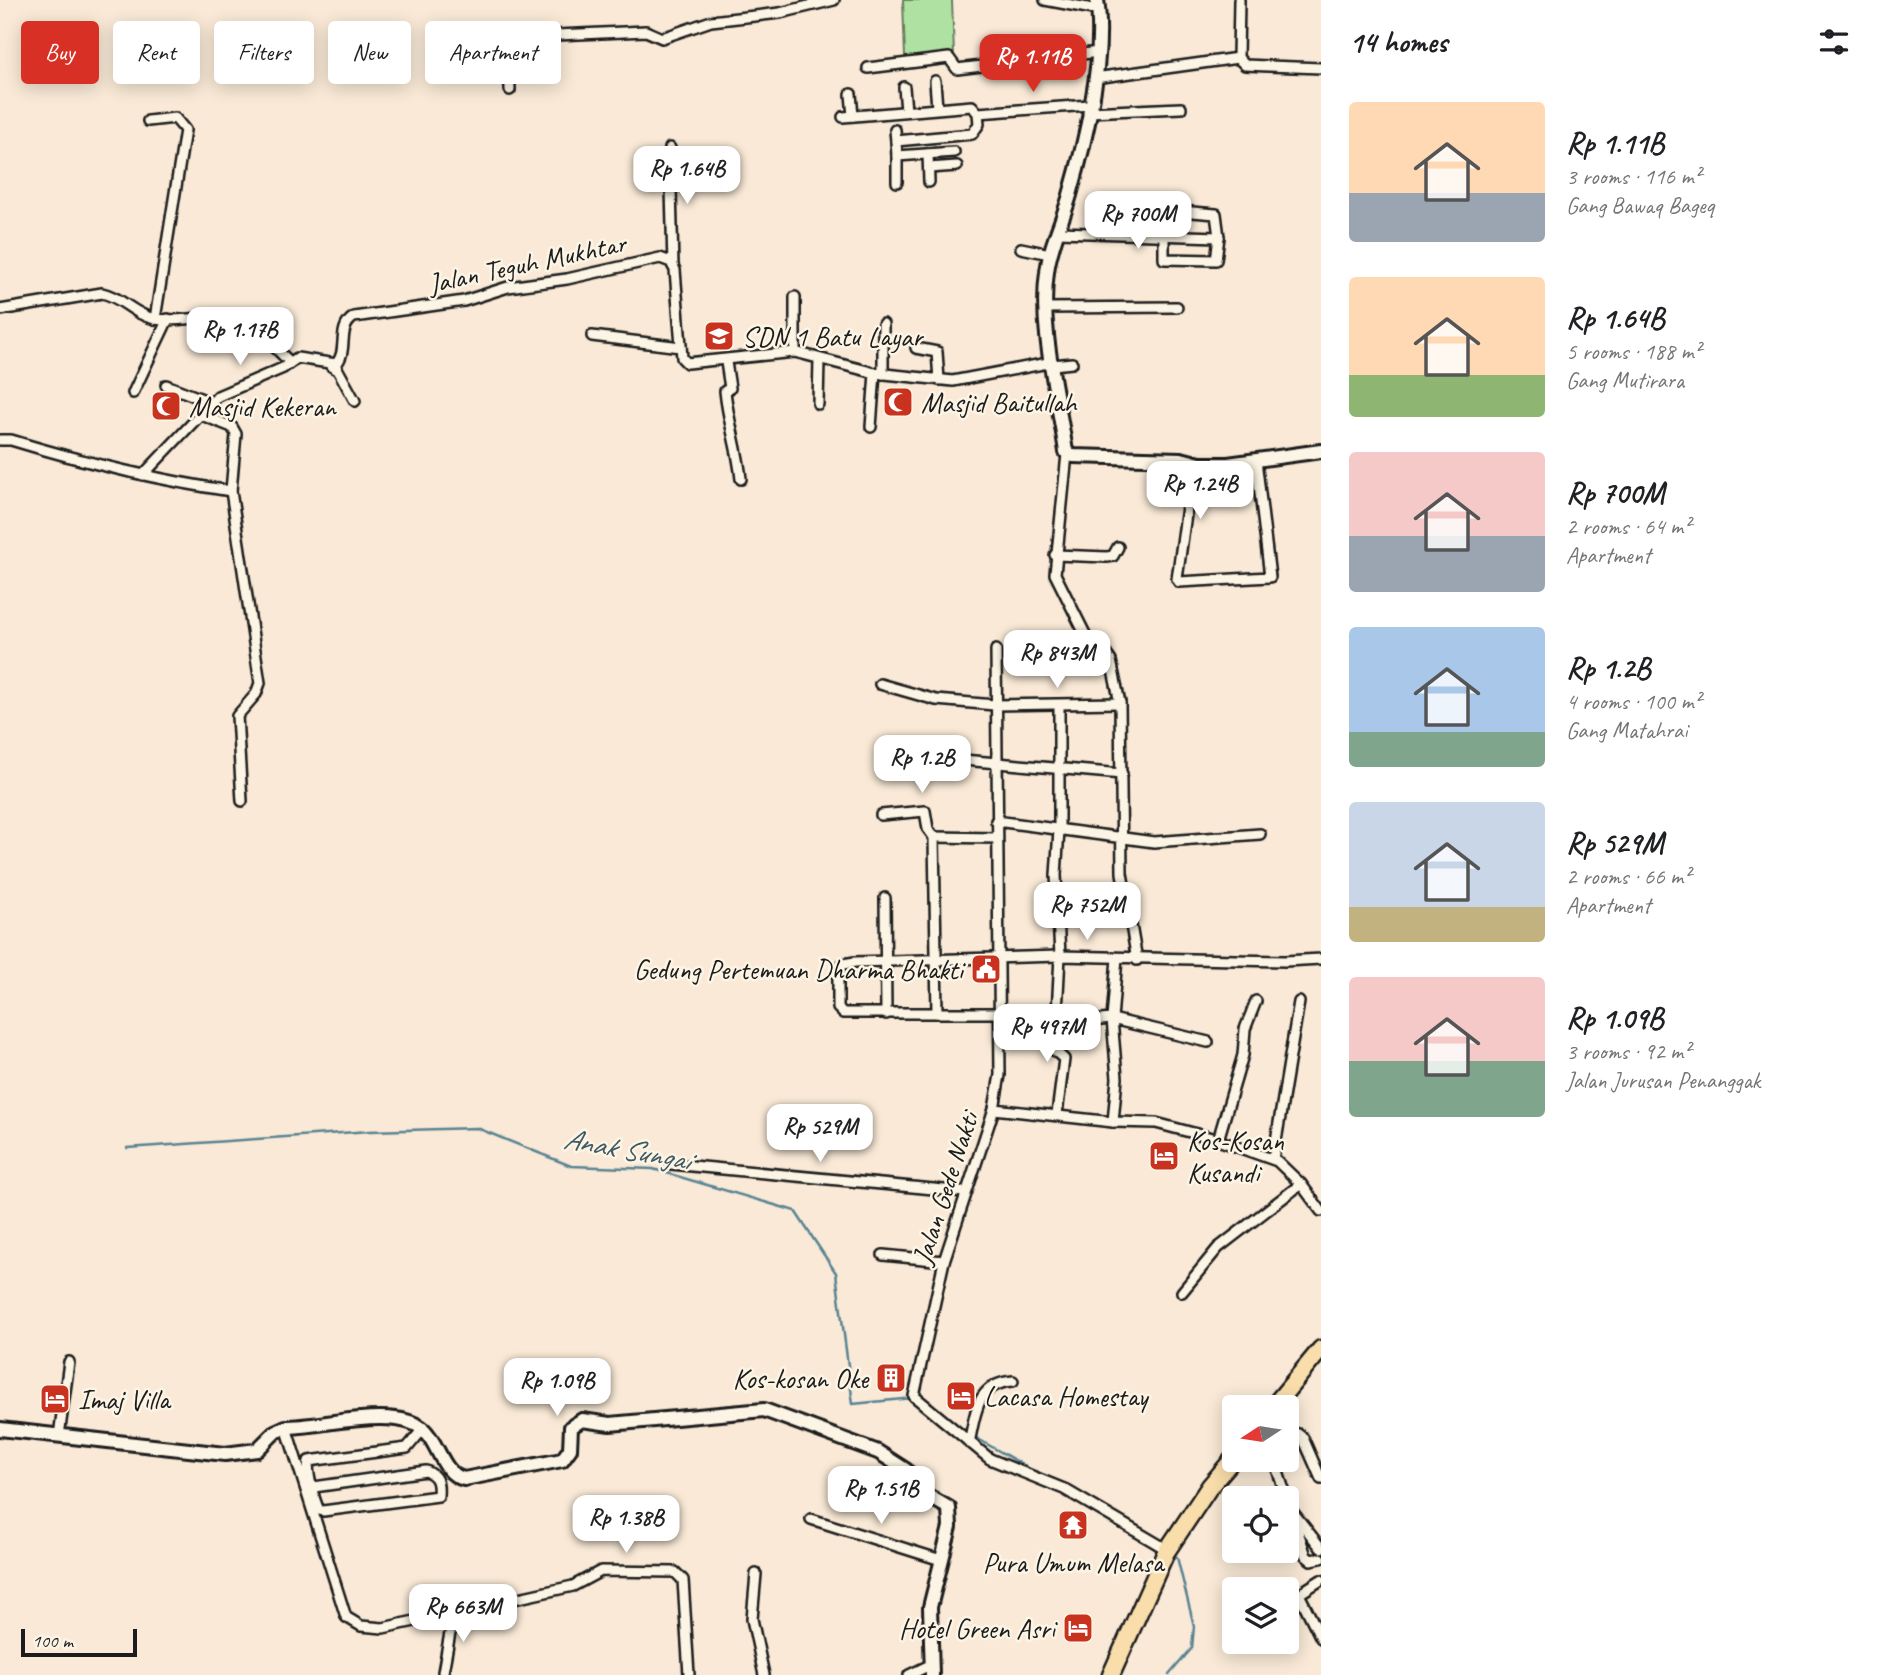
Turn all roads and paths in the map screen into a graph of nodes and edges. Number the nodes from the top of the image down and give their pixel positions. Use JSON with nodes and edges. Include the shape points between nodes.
{"nodes":[{"id":1,"x":834,"y":0,"type":"edge"},
{"id":2,"x":1045,"y":0,"type":"edge"},
{"id":3,"x":1239,"y":0,"type":"edge"},
{"id":4,"x":1098,"y":5,"type":"edge"},
{"id":5,"x":1099,"y":52,"type":"junction"},
{"id":6,"x":1238,"y":58,"type":"junction"},
{"id":7,"x":868,"y":68,"type":"dead end"},
{"id":8,"x":1321,"y":68,"type":"edge"},
{"id":9,"x":1095,"y":78,"type":"junction"},
{"id":10,"x":935,"y":81,"type":"dead end"},
{"id":11,"x":904,"y":87,"type":"dead end"},
{"id":12,"x":510,"y":90,"type":"dead end"},
{"id":13,"x":851,"y":94,"type":"dead end"},
{"id":14,"x":937,"y":108,"type":"junction"},
{"id":15,"x":1089,"y":108,"type":"junction"},
{"id":16,"x":1181,"y":108,"type":"dead end"},
{"id":17,"x":906,"y":111,"type":"junction"},
{"id":18,"x":978,"y":113,"type":"junction"},
{"id":19,"x":148,"y":121,"type":"dead end"},
{"id":20,"x":895,"y":130,"type":"dead end"},
{"id":21,"x":896,"y":141,"type":"junction"},
{"id":22,"x":670,"y":148,"type":"dead end"},
{"id":23,"x":954,"y":152,"type":"dead end"},
{"id":24,"x":928,"y":154,"type":"junction"},
{"id":25,"x":897,"y":156,"type":"junction"},
{"id":26,"x":957,"y":166,"type":"dead end"},
{"id":27,"x":929,"y":168,"type":"junction"},
{"id":28,"x":898,"y":182,"type":"dead end"},
{"id":29,"x":929,"y":182,"type":"dead end"},
{"id":30,"x":1058,"y":232,"type":"junction"},
{"id":31,"x":1163,"y":237,"type":"junction"},
{"id":32,"x":1219,"y":237,"type":"junction"},
{"id":33,"x":1021,"y":248,"type":"dead end"},
{"id":34,"x":1050,"y":254,"type":"junction"},
{"id":35,"x":673,"y":266,"type":"junction"},
{"id":36,"x":795,"y":297,"type":"dead end"},
{"id":37,"x":1177,"y":307,"type":"dead end"},
{"id":38,"x":1044,"y":308,"type":"junction"},
{"id":39,"x":0,"y":310,"type":"edge"},
{"id":40,"x":155,"y":319,"type":"junction"},
{"id":41,"x":168,"y":319,"type":"junction"},
{"id":42,"x":883,"y":324,"type":"dead end"},
{"id":43,"x":592,"y":336,"type":"dead end"},
{"id":44,"x":681,"y":347,"type":"junction"},
{"id":45,"x":915,"y":348,"type":"dead end"},
{"id":46,"x":795,"y":352,"type":"junction"},
{"id":47,"x":819,"y":359,"type":"junction"},
{"id":48,"x":293,"y":360,"type":"junction"},
{"id":49,"x":726,"y":362,"type":"junction"},
{"id":50,"x":1053,"y":363,"type":"junction"},
{"id":51,"x":1072,"y":363,"type":"dead end"},
{"id":52,"x":331,"y":366,"type":"junction"},
{"id":53,"x":879,"y":373,"type":"junction"},
{"id":54,"x":939,"y":380,"type":"junction"},
{"id":55,"x":166,"y":385,"type":"dead end"},
{"id":56,"x":133,"y":393,"type":"dead end"},
{"id":57,"x":355,"y":401,"type":"dead end"},
{"id":58,"x":210,"y":402,"type":"junction"},
{"id":59,"x":818,"y":404,"type":"dead end"},
{"id":60,"x":199,"y":414,"type":"junction"},
{"id":61,"x":871,"y":427,"type":"dead end"},
{"id":62,"x":0,"y":440,"type":"edge"},
{"id":63,"x":1321,"y":451,"type":"edge"},
{"id":64,"x":1067,"y":454,"type":"junction"},
{"id":65,"x":1256,"y":460,"type":"junction"},
{"id":66,"x":1193,"y":464,"type":"junction"},
{"id":67,"x":143,"y":475,"type":"junction"},
{"id":68,"x":741,"y":479,"type":"dead end"},
{"id":69,"x":231,"y":491,"type":"junction"},
{"id":70,"x":1118,"y":547,"type":"dead end"},
{"id":71,"x":1055,"y":555,"type":"junction"},
{"id":72,"x":996,"y":650,"type":"dead end"},
{"id":73,"x":880,"y":684,"type":"dead end"},
{"id":74,"x":1120,"y":703,"type":"junction"},
{"id":75,"x":995,"y":705,"type":"junction"},
{"id":76,"x":1059,"y":705,"type":"junction"},
{"id":77,"x":888,"y":758,"type":"dead end"},
{"id":78,"x":995,"y":764,"type":"junction"},
{"id":79,"x":1059,"y":771,"type":"junction"},
{"id":80,"x":1122,"y":774,"type":"junction"},
{"id":81,"x":242,"y":801,"type":"dead end"},
{"id":82,"x":881,"y":815,"type":"dead end"},
{"id":83,"x":996,"y":821,"type":"junction"},
{"id":84,"x":1059,"y":830,"type":"junction"},
{"id":85,"x":1260,"y":834,"type":"dead end"},
{"id":86,"x":934,"y":837,"type":"junction"},
{"id":87,"x":996,"y":838,"type":"junction"},
{"id":88,"x":1120,"y":839,"type":"junction"},
{"id":89,"x":885,"y":898,"type":"dead end"},
{"id":90,"x":1060,"y":956,"type":"junction"},
{"id":91,"x":999,"y":958,"type":"junction"},
{"id":92,"x":1117,"y":958,"type":"junction"},
{"id":93,"x":936,"y":959,"type":"junction"},
{"id":94,"x":1321,"y":959,"type":"edge"},
{"id":95,"x":1137,"y":960,"type":"junction"},
{"id":96,"x":885,"y":961,"type":"junction"},
{"id":97,"x":1256,"y":1000,"type":"dead end"},
{"id":98,"x":1299,"y":1002,"type":"dead end"},
{"id":99,"x":937,"y":1013,"type":"junction"},
{"id":100,"x":886,"y":1014,"type":"junction"},
{"id":101,"x":1001,"y":1014,"type":"junction"},
{"id":102,"x":1057,"y":1018,"type":"junction"},
{"id":103,"x":1112,"y":1019,"type":"junction"},
{"id":104,"x":1208,"y":1042,"type":"dead end"},
{"id":105,"x":994,"y":1109,"type":"junction"},
{"id":106,"x":1057,"y":1114,"type":"junction"},
{"id":107,"x":1113,"y":1122,"type":"junction"},
{"id":108,"x":1218,"y":1140,"type":"junction"},
{"id":109,"x":1273,"y":1159,"type":"junction"},
{"id":110,"x":671,"y":1164,"type":"dead end"},
{"id":111,"x":1301,"y":1184,"type":"junction"},
{"id":112,"x":965,"y":1192,"type":"junction"},
{"id":113,"x":1321,"y":1211,"type":"edge"},
{"id":114,"x":883,"y":1255,"type":"dead end"},
{"id":115,"x":944,"y":1261,"type":"junction"},
{"id":116,"x":1182,"y":1292,"type":"dead end"},
{"id":117,"x":1321,"y":1349,"type":"edge"},
{"id":118,"x":69,"y":1362,"type":"dead end"},
{"id":119,"x":1013,"y":1381,"type":"dead end"},
{"id":120,"x":1283,"y":1395,"type":"edge"},
{"id":121,"x":286,"y":1427,"type":"junction"},
{"id":122,"x":0,"y":1429,"type":"edge"},
{"id":123,"x":423,"y":1429,"type":"junction"},
{"id":124,"x":1299,"y":1435,"type":"edge"},
{"id":125,"x":59,"y":1436,"type":"junction"},
{"id":126,"x":970,"y":1437,"type":"junction"},
{"id":127,"x":1222,"y":1472,"type":"edge"},
{"id":128,"x":1321,"y":1479,"type":"edge"},
{"id":129,"x":314,"y":1487,"type":"junction"},
{"id":130,"x":811,"y":1519,"type":"dead end"},
{"id":131,"x":1299,"y":1519,"type":"edge"},
{"id":132,"x":1299,"y":1534,"type":"edge"},
{"id":133,"x":1321,"y":1548,"type":"edge"},
{"id":134,"x":1165,"y":1555,"type":"junction"},
{"id":135,"x":1321,"y":1558,"type":"edge"},
{"id":136,"x":941,"y":1560,"type":"junction"},
{"id":137,"x":756,"y":1574,"type":"dead end"},
{"id":138,"x":1321,"y":1580,"type":"edge"},
{"id":139,"x":454,"y":1611,"type":"junction"},
{"id":140,"x":1321,"y":1638,"type":"edge"},
{"id":141,"x":931,"y":1670,"type":"edge"},
{"id":142,"x":443,"y":1672,"type":"dead end"},
{"id":143,"x":689,"y":1675,"type":"edge"},
{"id":144,"x":764,"y":1675,"type":"edge"},
{"id":145,"x":909,"y":1675,"type":"edge"},
{"id":146,"x":1111,"y":1675,"type":"edge"}],
"edges":[{"from":1,"to":12,"type":"street","via":[[780,13],[711,21],[662,38],[640,31],[529,39],[509,51]]},
{"from":2,"to":4,"type":"street"},
{"from":3,"to":6,"type":"street"},
{"from":4,"to":5,"type":"street"},
{"from":5,"to":7,"type":"street","via":[[957,69],[949,58]]},
{"from":5,"to":9,"type":"street"},
{"from":6,"to":8,"type":"street","via":[[1245,65]]},
{"from":6,"to":9,"type":"street"},
{"from":9,"to":15,"type":"street"},
{"from":10,"to":14,"type":"street"},
{"from":11,"to":17,"type":"street"},
{"from":13,"to":17,"type":"street","via":[[848,117]]},
{"from":14,"to":17,"type":"street"},
{"from":14,"to":18,"type":"street","via":[[970,105]]},
{"from":15,"to":16,"type":"street"},
{"from":15,"to":18,"type":"street"},
{"from":15,"to":30,"type":"street"},
{"from":18,"to":21,"type":"street","via":[[979,124],[972,134]]},
{"from":19,"to":40,"type":"street","via":[[176,118],[185,130]]},
{"from":20,"to":21,"type":"street"},
{"from":21,"to":25,"type":"street"},
{"from":22,"to":35,"type":"street"},
{"from":23,"to":24,"type":"street"},
{"from":24,"to":25,"type":"street"},
{"from":24,"to":27,"type":"street"},
{"from":25,"to":28,"type":"street"},
{"from":26,"to":27,"type":"street"},
{"from":27,"to":29,"type":"street"},
{"from":30,"to":31,"type":"street"},
{"from":30,"to":34,"type":"street"},
{"from":31,"to":32,"type":"street"},
{"from":31,"to":32,"type":"street","via":[[1166,260],[1212,261],[1219,256]]},
{"from":31,"to":32,"type":"street","via":[[1164,215],[1172,209],[1213,212],[1218,217]]},
{"from":33,"to":34,"type":"street"},
{"from":34,"to":38,"type":"street"},
{"from":35,"to":44,"type":"street"},
{"from":35,"to":52,"type":"street","name":"Jalan Teguh Mukhtar","via":[[660,258],[508,287],[454,303],[354,317],[344,326],[339,362]]},
{"from":36,"to":46,"type":"street"},
{"from":37,"to":38,"type":"street"},
{"from":38,"to":50,"type":"street"},
{"from":39,"to":40,"type":"street","via":[[103,293],[115,296],[134,313]]},
{"from":40,"to":41,"type":"street"},
{"from":41,"to":48,"type":"street","via":[[239,320]]},
{"from":41,"to":56,"type":"street"},
{"from":42,"to":53,"type":"street"},
{"from":43,"to":44,"type":"street"},
{"from":44,"to":49,"type":"street","via":[[687,363]]},
{"from":45,"to":54,"type":"street","via":[[937,352]]},
{"from":46,"to":47,"type":"street"},
{"from":46,"to":49,"type":"street"},
{"from":47,"to":53,"type":"street"},
{"from":47,"to":59,"type":"street"},
{"from":48,"to":52,"type":"street"},
{"from":48,"to":58,"type":"street"},
{"from":49,"to":68,"type":"street","via":[[729,428],[737,441]]},
{"from":50,"to":51,"type":"street"},
{"from":50,"to":54,"type":"street"},
{"from":50,"to":64,"type":"street"},
{"from":52,"to":57,"type":"street","via":[[338,370]]},
{"from":53,"to":54,"type":"street"},
{"from":53,"to":61,"type":"street"},
{"from":55,"to":58,"type":"street"},
{"from":58,"to":60,"type":"street"},
{"from":60,"to":67,"type":"street"},
{"from":60,"to":69,"type":"street","via":[[235,430]]},
{"from":62,"to":67,"type":"street"},
{"from":63,"to":65,"type":"street"},
{"from":64,"to":66,"type":"street","via":[[1188,460]]},
{"from":64,"to":71,"type":"street"},
{"from":65,"to":66,"type":"street"},
{"from":65,"to":66,"type":"street","via":[[1270,577],[1179,582]]},
{"from":67,"to":69,"type":"street"},
{"from":69,"to":81,"type":"street","via":[[260,683],[258,692],[237,716]]},
{"from":70,"to":71,"type":"street","via":[[1107,557]]},
{"from":71,"to":74,"type":"street","via":[[1056,578],[1088,640],[1111,661]]},
{"from":72,"to":75,"type":"street","name":"Jalan Gede Nakti"},
{"from":73,"to":75,"type":"street","via":[[936,700]]},
{"from":74,"to":76,"type":"street"},
{"from":74,"to":80,"type":"street"},
{"from":75,"to":76,"type":"street"},
{"from":75,"to":78,"type":"street","name":"Jalan Gede Nakti"},
{"from":76,"to":79,"type":"street"},
{"from":77,"to":78,"type":"street"},
{"from":78,"to":79,"type":"street"},
{"from":78,"to":83,"type":"street","name":"Jalan Gede Nakti"},
{"from":79,"to":80,"type":"street"},
{"from":79,"to":84,"type":"street"},
{"from":80,"to":88,"type":"street"},
{"from":82,"to":86,"type":"street","via":[[925,811]]},
{"from":83,"to":84,"type":"street"},
{"from":83,"to":87,"type":"street","name":"Jalan Gede Nakti"},
{"from":84,"to":88,"type":"street"},
{"from":84,"to":90,"type":"street"},
{"from":85,"to":88,"type":"street","via":[[1154,842]]},
{"from":86,"to":87,"type":"street"},
{"from":86,"to":93,"type":"street"},
{"from":87,"to":91,"type":"street","name":"Jalan Gede Nakti"},
{"from":88,"to":95,"type":"street","via":[[1125,900]]},
{"from":89,"to":96,"type":"street"},
{"from":90,"to":91,"type":"street"},
{"from":90,"to":92,"type":"street"},
{"from":90,"to":102,"type":"street"},
{"from":91,"to":93,"type":"street"},
{"from":91,"to":101,"type":"street","name":"Jalan Gede Nakti"},
{"from":92,"to":95,"type":"street"},
{"from":92,"to":103,"type":"street"},
{"from":93,"to":96,"type":"street"},
{"from":93,"to":99,"type":"street"},
{"from":94,"to":95,"type":"street"},
{"from":96,"to":100,"type":"street"},
{"from":96,"to":100,"type":"street","via":[[843,964],[838,969],[838,1006],[843,1013]]},
{"from":97,"to":108,"type":"street"},
{"from":98,"to":109,"type":"street"},
{"from":99,"to":100,"type":"street"},
{"from":99,"to":101,"type":"street"},
{"from":101,"to":102,"type":"street"},
{"from":101,"to":105,"type":"street","name":"Jalan Gede Nakti","via":[[1000,1076]]},
{"from":102,"to":103,"type":"street"},
{"from":102,"to":106,"type":"street","via":[[1055,1051],[1064,1059]]},
{"from":103,"to":104,"type":"street"},
{"from":103,"to":107,"type":"street","via":[[1117,1078]]},
{"from":105,"to":106,"type":"street"},
{"from":105,"to":112,"type":"street","name":"Jalan Gede Nakti"},
{"from":106,"to":107,"type":"street"},
{"from":107,"to":108,"type":"street","via":[[1156,1123]]},
{"from":108,"to":109,"type":"street"},
{"from":109,"to":111,"type":"street"},
{"from":110,"to":112,"type":"street"},
{"from":111,"to":113,"type":"street"},
{"from":111,"to":116,"type":"street","via":[[1218,1248]]},
{"from":112,"to":115,"type":"street","name":"Jalan Gede Nakti"},
{"from":114,"to":115,"type":"street"},
{"from":115,"to":126,"type":"street","name":"Jalan Gede Nakti","via":[[914,1396]]},
{"from":117,"to":120,"type":"highway"},
{"from":118,"to":125,"type":"street"},
{"from":119,"to":126,"type":"street","via":[[995,1383],[986,1390]]},
{"from":121,"to":123,"type":"street","via":[[397,1419]]},
{"from":121,"to":125,"type":"street","via":[[257,1450],[225,1454]]},
{"from":121,"to":139,"type":"street","via":[[348,1620],[377,1629]]},
{"from":122,"to":125,"type":"street"},
{"from":123,"to":129,"type":"street","via":[[407,1448],[307,1462]]},
{"from":123,"to":136,"type":"street","via":[[451,1473],[464,1479],[562,1460],[570,1449],[571,1427],[582,1420],[610,1424],[764,1410],[878,1452],[906,1470],[916,1489],[949,1508],[950,1527]]},
{"from":124,"to":128,"type":"street"},
{"from":126,"to":134,"type":"street","name":"Jalan Gede Nakti","via":[[990,1459],[1064,1489]]},
{"from":127,"to":134,"type":"highway"},
{"from":129,"to":129,"type":"street","via":[[426,1471],[439,1484],[438,1496],[323,1511],[315,1503]]},
{"from":130,"to":136,"type":"street"},
{"from":131,"to":133,"type":"street"},
{"from":132,"to":135,"type":"street","via":[[1306,1556]]},
{"from":134,"to":146,"type":"highway"},
{"from":136,"to":141,"type":"street","via":[[930,1607]]},
{"from":137,"to":144,"type":"street","via":[[751,1619]]},
{"from":138,"to":140,"type":"street","via":[[1299,1594]]},
{"from":139,"to":142,"type":"street"},
{"from":139,"to":143,"type":"street","via":[[573,1586],[601,1571],[675,1572],[683,1580]]},
{"from":141,"to":145,"type":"street"}]}
